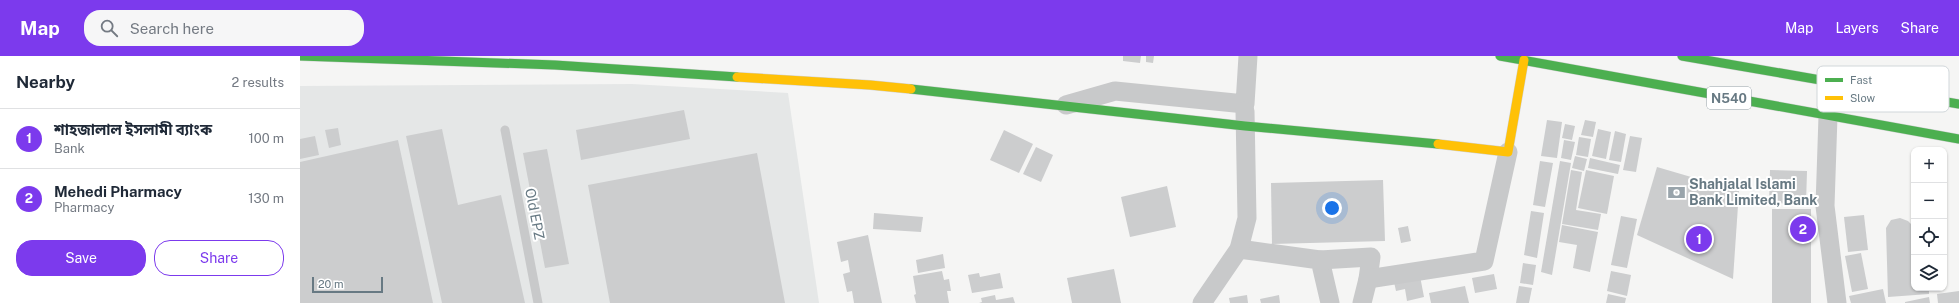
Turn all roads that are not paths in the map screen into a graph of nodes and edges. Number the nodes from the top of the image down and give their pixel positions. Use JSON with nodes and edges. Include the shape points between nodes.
{"nodes":[{"id":1,"x":300,"y":56,"type":"edge"},
{"id":2,"x":1248,"y":56,"type":"edge"},
{"id":3,"x":1500,"y":56,"type":"edge"},
{"id":4,"x":1682,"y":56,"type":"edge"},
{"id":5,"x":1524,"y":60,"type":"junction"},
{"id":6,"x":1817,"y":79,"type":"edge"},
{"id":7,"x":1949,"y":102,"type":"edge"},
{"id":8,"x":1245,"y":104,"type":"junction"},
{"id":9,"x":1959,"y":104,"type":"edge"},
{"id":10,"x":1063,"y":106,"type":"junction"},
{"id":11,"x":1828,"y":116,"type":"junction"},
{"id":12,"x":1244,"y":126,"type":"junction"},
{"id":13,"x":505,"y":130,"type":"dead end"},
{"id":14,"x":1959,"y":139,"type":"edge"},
{"id":15,"x":1508,"y":152,"type":"junction"},
{"id":16,"x":1240,"y":250,"type":"junction"},
{"id":17,"x":1320,"y":260,"type":"junction"},
{"id":18,"x":1368,"y":279,"type":"junction"},
{"id":19,"x":538,"y":303,"type":"edge"},
{"id":20,"x":1202,"y":303,"type":"edge"},
{"id":21,"x":1330,"y":303,"type":"edge"},
{"id":22,"x":1362,"y":303,"type":"edge"},
{"id":23,"x":1837,"y":303,"type":"edge"}],
"edges":[{"from":1,"to":10,"type":"main road","via":[[555,65],[870,85]]},
{"from":2,"to":8,"type":"street"},
{"from":3,"to":5,"type":"main road","number":"N540"},
{"from":4,"to":6,"type":"main road","number":"N540"},
{"from":5,"to":11,"type":"main road","number":"N540"},
{"from":5,"to":15,"type":"main road"},
{"from":7,"to":9,"type":"main road","number":"N540"},
{"from":8,"to":10,"type":"street","via":[[1115,91]]},
{"from":8,"to":12,"type":"street"},
{"from":10,"to":12,"type":"main road"},
{"from":11,"to":14,"type":"main road","number":"N540"},
{"from":11,"to":23,"type":"street","via":[[1824,206]]},
{"from":12,"to":15,"type":"main road","via":[[1400,139]]},
{"from":12,"to":16,"type":"street","via":[[1247,218]]},
{"from":13,"to":19,"type":"lane","name":"Old EPZ"},
{"from":15,"to":18,"type":"street","via":[[1484,260]]},
{"from":16,"to":17,"type":"street"},
{"from":16,"to":20,"type":"street"},
{"from":17,"to":18,"type":"street","via":[[1371,257]]},
{"from":17,"to":21,"type":"street"},
{"from":18,"to":22,"type":"street"}]}
